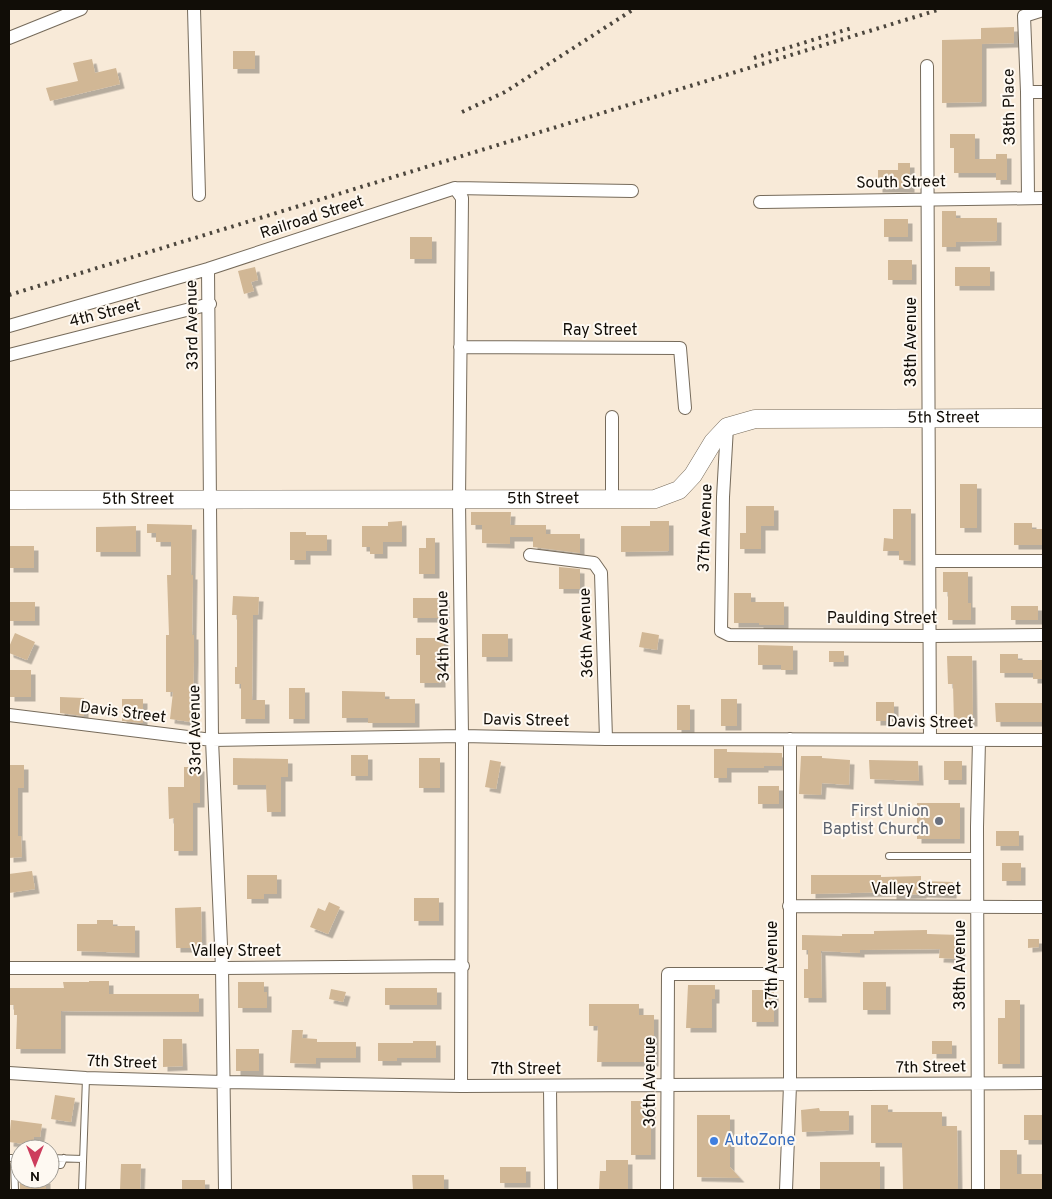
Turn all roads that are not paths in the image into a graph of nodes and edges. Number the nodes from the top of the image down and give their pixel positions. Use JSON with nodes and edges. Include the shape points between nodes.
{"nodes":[{"id":1,"x":81,"y":9,"type":"edge"},
{"id":2,"x":194,"y":9,"type":"edge"},
{"id":3,"x":1043,"y":10,"type":"edge"},
{"id":4,"x":9,"y":38,"type":"edge"},
{"id":5,"x":927,"y":66,"type":"dead end"},
{"id":6,"x":1027,"y":92,"type":"junction"},
{"id":7,"x":1043,"y":92,"type":"edge"},
{"id":8,"x":455,"y":188,"type":"junction"},
{"id":9,"x":632,"y":191,"type":"dead end"},
{"id":10,"x":199,"y":195,"type":"dead end"},
{"id":11,"x":1028,"y":198,"type":"junction"},
{"id":12,"x":1043,"y":198,"type":"edge"},
{"id":13,"x":928,"y":199,"type":"junction"},
{"id":14,"x":760,"y":202,"type":"dead end"},
{"id":15,"x":208,"y":269,"type":"junction"},
{"id":16,"x":210,"y":304,"type":"junction"},
{"id":17,"x":9,"y":326,"type":"edge"},
{"id":18,"x":460,"y":347,"type":"junction"},
{"id":19,"x":9,"y":355,"type":"edge"},
{"id":20,"x":685,"y":408,"type":"dead end"},
{"id":21,"x":612,"y":417,"type":"dead end"},
{"id":22,"x":1043,"y":418,"type":"edge"},
{"id":23,"x":928,"y":419,"type":"junction"},
{"id":24,"x":727,"y":427,"type":"junction"},
{"id":25,"x":612,"y":499,"type":"junction"},
{"id":26,"x":9,"y":500,"type":"edge"},
{"id":27,"x":210,"y":500,"type":"junction"},
{"id":28,"x":459,"y":501,"type":"junction"},
{"id":29,"x":530,"y":555,"type":"dead end"},
{"id":30,"x":1043,"y":560,"type":"edge"},
{"id":31,"x":930,"y":561,"type":"junction"},
{"id":32,"x":721,"y":631,"type":"joint"},
{"id":33,"x":1043,"y":635,"type":"edge"},
{"id":34,"x":931,"y":636,"type":"junction"},
{"id":35,"x":9,"y":715,"type":"edge"},
{"id":36,"x":462,"y":736,"type":"junction"},
{"id":37,"x":606,"y":739,"type":"junction"},
{"id":38,"x":790,"y":739,"type":"junction"},
{"id":39,"x":930,"y":739,"type":"junction"},
{"id":40,"x":212,"y":740,"type":"junction"},
{"id":41,"x":979,"y":740,"type":"junction"},
{"id":42,"x":1043,"y":740,"type":"edge"},
{"id":43,"x":890,"y":856,"type":"dead end"},
{"id":44,"x":977,"y":856,"type":"junction"},
{"id":45,"x":789,"y":906,"type":"junction"},
{"id":46,"x":977,"y":907,"type":"junction"},
{"id":47,"x":1043,"y":907,"type":"edge"},
{"id":48,"x":463,"y":966,"type":"junction"},
{"id":49,"x":9,"y":968,"type":"edge"},
{"id":50,"x":222,"y":968,"type":"junction"},
{"id":51,"x":788,"y":974,"type":"junction"},
{"id":52,"x":9,"y":1073,"type":"edge"},
{"id":53,"x":86,"y":1078,"type":"junction"},
{"id":54,"x":223,"y":1082,"type":"junction"},
{"id":55,"x":977,"y":1083,"type":"junction"},
{"id":56,"x":1043,"y":1083,"type":"edge"},
{"id":57,"x":667,"y":1084,"type":"junction"},
{"id":58,"x":790,"y":1085,"type":"junction"},
{"id":59,"x":462,"y":1086,"type":"junction"},
{"id":60,"x":550,"y":1087,"type":"junction"},
{"id":61,"x":60,"y":1158,"type":"edge"},
{"id":62,"x":64,"y":1158,"type":"junction"},
{"id":63,"x":83,"y":1159,"type":"junction"},
{"id":64,"x":60,"y":1165,"type":"edge"},
{"id":65,"x":82,"y":1190,"type":"edge"},
{"id":66,"x":225,"y":1190,"type":"edge"},
{"id":67,"x":551,"y":1190,"type":"edge"},
{"id":68,"x":668,"y":1190,"type":"edge"},
{"id":69,"x":786,"y":1190,"type":"edge"},
{"id":70,"x":978,"y":1190,"type":"edge"}],
"edges":[{"from":1,"to":4,"type":"street"},
{"from":2,"to":10,"type":"street"},
{"from":3,"to":6,"type":"street","name":"38th Place","via":[[1024,16]]},
{"from":5,"to":13,"type":"street","name":"38th Avenue"},
{"from":6,"to":7,"type":"street"},
{"from":6,"to":11,"type":"street","name":"38th Place"},
{"from":8,"to":9,"type":"street","name":"Railroad Street"},
{"from":8,"to":15,"type":"street","name":"Railroad Street"},
{"from":8,"to":18,"type":"street","name":"34th Avenue","via":[[462,198]]},
{"from":11,"to":12,"type":"street","name":"South Street"},
{"from":11,"to":13,"type":"street","name":"South Street"},
{"from":13,"to":14,"type":"street","name":"South Street"},
{"from":13,"to":23,"type":"street","name":"38th Avenue"},
{"from":15,"to":16,"type":"street","name":"33rd Avenue"},
{"from":15,"to":17,"type":"street","name":"Railroad Street"},
{"from":16,"to":19,"type":"street","name":"4th Street"},
{"from":16,"to":27,"type":"street","name":"33rd Avenue"},
{"from":18,"to":20,"type":"street","name":"Ray Street","via":[[680,348]]},
{"from":18,"to":28,"type":"street","name":"34th Avenue"},
{"from":21,"to":25,"type":"street"},
{"from":22,"to":23,"type":"street","name":"5th Street"},
{"from":23,"to":24,"type":"street","name":"5th Street","via":[[755,419]]},
{"from":23,"to":31,"type":"street","name":"38th Avenue"},
{"from":24,"to":25,"type":"street","name":"5th Street","via":[[679,490],[656,499]]},
{"from":24,"to":32,"type":"street","name":"37th Avenue"},
{"from":25,"to":28,"type":"street","name":"5th Street"},
{"from":26,"to":27,"type":"street","name":"5th Street"},
{"from":27,"to":28,"type":"street","name":"5th Street"},
{"from":27,"to":40,"type":"street","name":"33rd Avenue"},
{"from":28,"to":36,"type":"street","name":"34th Avenue"},
{"from":29,"to":37,"type":"street","name":"36th Avenue","via":[[594,563],[601,573]]},
{"from":30,"to":31,"type":"street"},
{"from":31,"to":34,"type":"street","name":"38th Avenue"},
{"from":32,"to":34,"type":"street","name":"Paulding Street","via":[[729,635]]},
{"from":33,"to":34,"type":"street","name":"Paulding Street"},
{"from":34,"to":39,"type":"street","name":"38th Avenue"},
{"from":35,"to":40,"type":"street","name":"Davis Street"},
{"from":36,"to":37,"type":"street","name":"Davis Street"},
{"from":36,"to":40,"type":"street","name":"Davis Street"},
{"from":36,"to":48,"type":"street","name":"34th Avenue"},
{"from":37,"to":38,"type":"street","name":"Davis Street"},
{"from":38,"to":39,"type":"street","name":"Davis Street"},
{"from":38,"to":45,"type":"street","name":"37th Avenue"},
{"from":39,"to":41,"type":"street","name":"Davis Street"},
{"from":40,"to":50,"type":"street","name":"33rd Avenue"},
{"from":41,"to":42,"type":"street","name":"Davis Street"},
{"from":41,"to":44,"type":"street","name":"38th Avenue"},
{"from":43,"to":44,"type":"lane"},
{"from":44,"to":46,"type":"street","name":"38th Avenue"},
{"from":45,"to":46,"type":"street","name":"Valley Street"},
{"from":45,"to":51,"type":"street","name":"37th Avenue"},
{"from":46,"to":47,"type":"street","name":"Valley Street"},
{"from":46,"to":55,"type":"street","name":"38th Avenue"},
{"from":48,"to":50,"type":"street","name":"Valley Street"},
{"from":48,"to":59,"type":"street","name":"34th Avenue"},
{"from":49,"to":50,"type":"street","name":"Valley Street"},
{"from":50,"to":54,"type":"street","name":"33rd Avenue"},
{"from":51,"to":57,"type":"street","name":"36th Avenue","via":[[668,974]]},
{"from":51,"to":58,"type":"street","name":"37th Avenue"},
{"from":52,"to":53,"type":"street","name":"7th Street"},
{"from":53,"to":54,"type":"street","name":"7th Street"},
{"from":53,"to":63,"type":"lane"},
{"from":54,"to":59,"type":"street","name":"7th Street"},
{"from":54,"to":66,"type":"street","name":"33rd Avenue"},
{"from":55,"to":56,"type":"street","name":"7th Street"},
{"from":55,"to":58,"type":"street","name":"7th Street"},
{"from":55,"to":70,"type":"street","name":"38th Avenue"},
{"from":57,"to":58,"type":"street","name":"7th Street"},
{"from":57,"to":60,"type":"street","name":"7th Street"},
{"from":57,"to":68,"type":"street","name":"36th Avenue"},
{"from":58,"to":69,"type":"street","name":"37th Avenue"},
{"from":59,"to":60,"type":"street","name":"7th Street"},
{"from":60,"to":67,"type":"street"},
{"from":61,"to":62,"type":"lane"},
{"from":62,"to":63,"type":"lane"},
{"from":62,"to":64,"type":"lane"},
{"from":63,"to":65,"type":"lane"}]}
